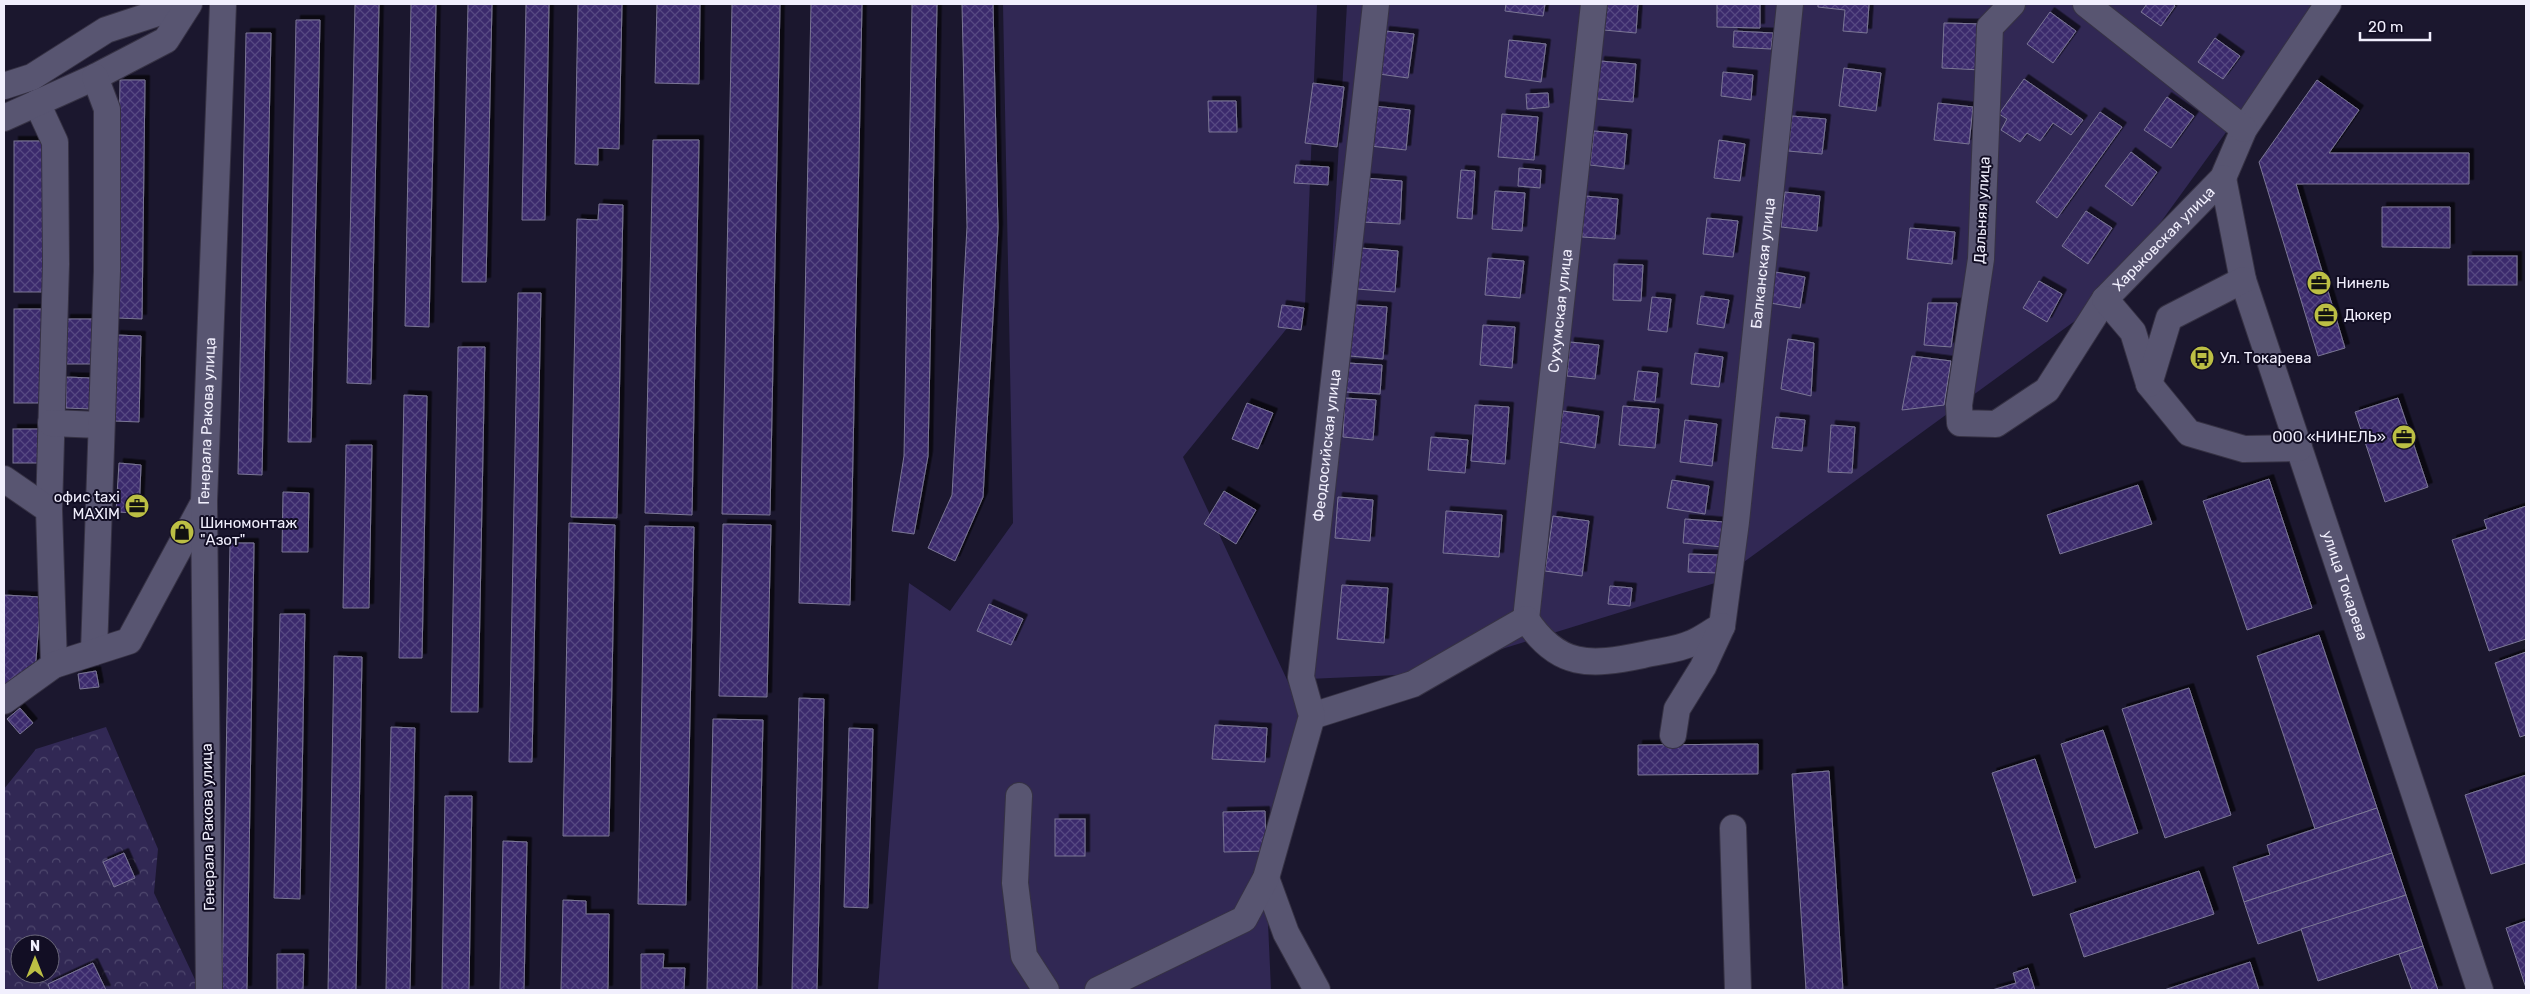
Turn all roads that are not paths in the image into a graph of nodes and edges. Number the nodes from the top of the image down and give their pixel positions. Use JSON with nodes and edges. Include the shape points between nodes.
{"nodes":[{"id":1,"x":185,"y":4,"type":"edge"},
{"id":2,"x":189,"y":4,"type":"edge"},
{"id":3,"x":223,"y":4,"type":"edge"},
{"id":4,"x":1376,"y":4,"type":"edge"},
{"id":5,"x":1594,"y":4,"type":"edge"},
{"id":6,"x":1790,"y":4,"type":"edge"},
{"id":7,"x":2012,"y":4,"type":"edge"},
{"id":8,"x":2086,"y":4,"type":"edge"},
{"id":9,"x":2328,"y":4,"type":"edge"},
{"id":10,"x":95,"y":76,"type":"junction"},
{"id":11,"x":4,"y":86,"type":"edge"},
{"id":12,"x":38,"y":103,"type":"junction"},
{"id":13,"x":4,"y":118,"type":"edge"},
{"id":14,"x":2244,"y":129,"type":"junction"},
{"id":15,"x":2223,"y":178,"type":"junction"},
{"id":16,"x":2243,"y":280,"type":"junction"},
{"id":17,"x":2105,"y":299,"type":"junction"},
{"id":18,"x":2148,"y":384,"type":"junction"},
{"id":19,"x":51,"y":423,"type":"junction"},
{"id":20,"x":1960,"y":423,"type":"joint"},
{"id":21,"x":100,"y":425,"type":"junction"},
{"id":22,"x":2299,"y":448,"type":"junction"},
{"id":23,"x":4,"y":479,"type":"edge"},
{"id":24,"x":204,"y":501,"type":"junction"},
{"id":25,"x":49,"y":510,"type":"junction"},
{"id":26,"x":1526,"y":619,"type":"junction"},
{"id":27,"x":1722,"y":626,"type":"junction"},
{"id":28,"x":94,"y":652,"type":"junction"},
{"id":29,"x":54,"y":664,"type":"junction"},
{"id":30,"x":4,"y":702,"type":"edge"},
{"id":31,"x":1312,"y":716,"type":"junction"},
{"id":32,"x":1674,"y":736,"type":"dead end"},
{"id":33,"x":1019,"y":796,"type":"dead end"},
{"id":34,"x":1733,"y":828,"type":"dead end"},
{"id":35,"x":1266,"y":878,"type":"junction"},
{"id":36,"x":209,"y":990,"type":"edge"},
{"id":37,"x":1046,"y":990,"type":"edge"},
{"id":38,"x":1098,"y":990,"type":"edge"},
{"id":39,"x":1318,"y":990,"type":"edge"},
{"id":40,"x":1738,"y":990,"type":"edge"},
{"id":41,"x":2480,"y":990,"type":"edge"}],
"edges":[{"from":1,"to":11,"type":"street","via":[[106,30],[32,76]]},
{"from":2,"to":10,"type":"street","via":[[166,40]]},
{"from":3,"to":24,"type":"street","name":"Генерала Ракова улица"},
{"from":4,"to":31,"type":"street","name":"Феодосийская улица","via":[[1301,677]]},
{"from":5,"to":26,"type":"street","name":"Сухумская улица"},
{"from":6,"to":27,"type":"street","name":"Балканская улица","via":[[1736,522]]},
{"from":7,"to":20,"type":"street","name":"Дальняя улица","via":[[1990,27],[1981,259],[1959,405]]},
{"from":8,"to":14,"type":"street"},
{"from":9,"to":14,"type":"street","name":"Харьковская улица"},
{"from":10,"to":12,"type":"street"},
{"from":10,"to":21,"type":"street","via":[[106,108],[106,271]]},
{"from":12,"to":13,"type":"street"},
{"from":12,"to":19,"type":"street","via":[[55,142],[56,264]]},
{"from":14,"to":15,"type":"street","name":"Харьковская улица"},
{"from":15,"to":16,"type":"street","name":"улица Токарева"},
{"from":15,"to":17,"type":"street","name":"Харьковская улица"},
{"from":16,"to":18,"type":"street","via":[[2169,318]]},
{"from":16,"to":22,"type":"street","name":"улица Токарева"},
{"from":17,"to":18,"type":"street","via":[[2134,332]]},
{"from":17,"to":20,"type":"street","name":"Харьковская улица","via":[[2047,390],[1996,424]]},
{"from":18,"to":22,"type":"street","via":[[2189,433],[2244,450]]},
{"from":19,"to":21,"type":"street"},
{"from":19,"to":25,"type":"street"},
{"from":21,"to":28,"type":"street"},
{"from":22,"to":41,"type":"street","name":"улица Токарева"},
{"from":23,"to":25,"type":"street"},
{"from":24,"to":28,"type":"street","via":[[129,641]]},
{"from":24,"to":36,"type":"street","name":"Генерала Ракова улица"},
{"from":25,"to":29,"type":"street"},
{"from":26,"to":27,"type":"street","via":[[1538,637],[1554,651],[1574,660],[1595,663],[1691,644]]},
{"from":26,"to":31,"type":"street","via":[[1413,684]]},
{"from":27,"to":32,"type":"street","name":"Балканская улица","via":[[1703,667],[1676,709]]},
{"from":28,"to":29,"type":"street"},
{"from":29,"to":30,"type":"street"},
{"from":31,"to":35,"type":"street"},
{"from":33,"to":37,"type":"street","via":[[1015,883],[1024,956]]},
{"from":34,"to":40,"type":"street"},
{"from":35,"to":38,"type":"street","via":[[1244,919]]},
{"from":35,"to":39,"type":"street","via":[[1286,933]]}]}
